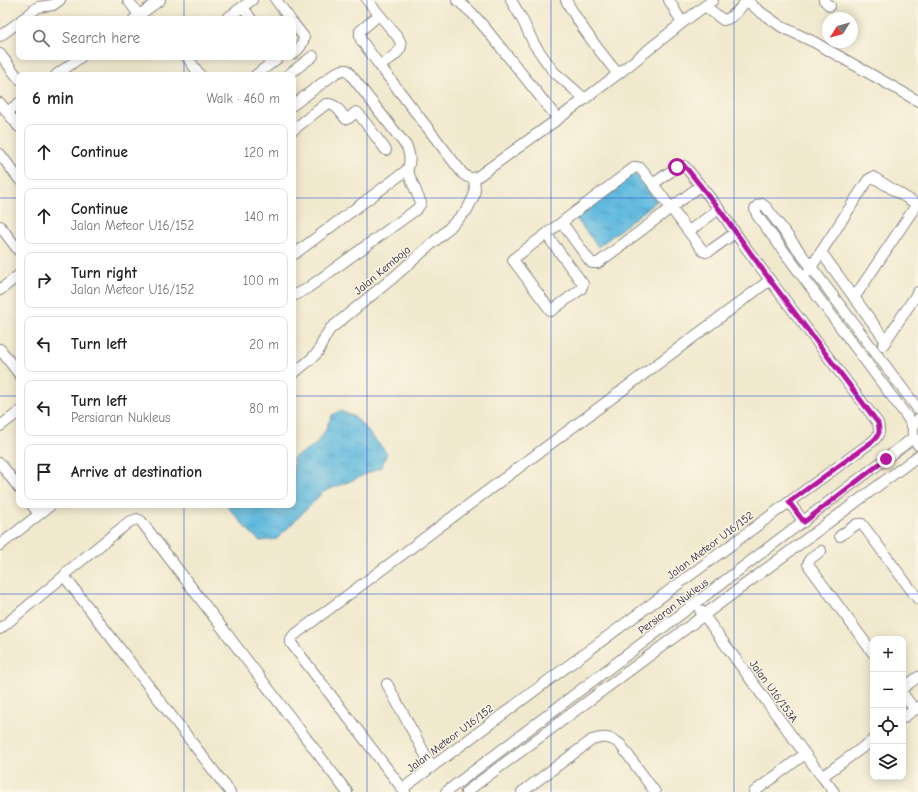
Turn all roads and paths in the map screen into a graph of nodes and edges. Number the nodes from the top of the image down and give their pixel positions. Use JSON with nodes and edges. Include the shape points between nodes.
{"nodes":[{"id":1,"x":60,"y":0,"type":"edge"},
{"id":2,"x":128,"y":0,"type":"edge"},
{"id":3,"x":160,"y":0,"type":"edge"},
{"id":4,"x":252,"y":0,"type":"edge"},
{"id":5,"x":276,"y":0,"type":"edge"},
{"id":6,"x":367,"y":0,"type":"edge"},
{"id":7,"x":457,"y":0,"type":"edge"},
{"id":8,"x":511,"y":0,"type":"edge"},
{"id":9,"x":566,"y":0,"type":"edge"},
{"id":10,"x":669,"y":0,"type":"edge"},
{"id":11,"x":746,"y":0,"type":"edge"},
{"id":12,"x":709,"y":3,"type":"edge"},
{"id":13,"x":36,"y":4,"type":"edge"},
{"id":14,"x":243,"y":7,"type":"junction"},
{"id":15,"x":379,"y":15,"type":"junction"},
{"id":16,"x":26,"y":16,"type":"edge"},
{"id":17,"x":136,"y":16,"type":"edge"},
{"id":18,"x":138,"y":16,"type":"edge"},
{"id":19,"x":230,"y":16,"type":"edge"},
{"id":20,"x":249,"y":16,"type":"edge"},
{"id":21,"x":288,"y":16,"type":"edge"},
{"id":22,"x":682,"y":23,"type":"junction"},
{"id":23,"x":16,"y":24,"type":"edge"},
{"id":24,"x":296,"y":27,"type":"edge"},
{"id":25,"x":0,"y":36,"type":"edge"},
{"id":26,"x":296,"y":51,"type":"edge"},
{"id":27,"x":0,"y":54,"type":"edge"},
{"id":28,"x":313,"y":56,"type":"dead end"},
{"id":29,"x":77,"y":60,"type":"edge"},
{"id":30,"x":189,"y":60,"type":"edge"},
{"id":31,"x":275,"y":60,"type":"edge"},
{"id":32,"x":380,"y":66,"type":"junction"},
{"id":33,"x":60,"y":72,"type":"edge"},
{"id":34,"x":198,"y":72,"type":"edge"},
{"id":35,"x":260,"y":72,"type":"edge"},
{"id":36,"x":292,"y":72,"type":"edge"},
{"id":37,"x":618,"y":74,"type":"junction"},
{"id":38,"x":16,"y":75,"type":"edge"},
{"id":39,"x":585,"y":99,"type":"junction"},
{"id":40,"x":918,"y":101,"type":"edge"},
{"id":41,"x":0,"y":103,"type":"edge"},
{"id":42,"x":296,"y":103,"type":"edge"},
{"id":43,"x":16,"y":105,"type":"edge"},
{"id":44,"x":7,"y":112,"type":"junction"},
{"id":45,"x":558,"y":120,"type":"junction"},
{"id":46,"x":16,"y":123,"type":"edge"},
{"id":47,"x":296,"y":128,"type":"edge"},
{"id":48,"x":386,"y":150,"type":"dead end"},
{"id":49,"x":0,"y":154,"type":"edge"},
{"id":50,"x":407,"y":170,"type":"junction"},
{"id":51,"x":16,"y":175,"type":"edge"},
{"id":52,"x":474,"y":178,"type":"junction"},
{"id":53,"x":653,"y":184,"type":"junction"},
{"id":54,"x":700,"y":186,"type":"junction"},
{"id":55,"x":917,"y":205,"type":"edge"},
{"id":56,"x":671,"y":208,"type":"junction"},
{"id":57,"x":719,"y":209,"type":"junction"},
{"id":58,"x":562,"y":223,"type":"junction"},
{"id":59,"x":0,"y":226,"type":"edge"},
{"id":60,"x":689,"y":231,"type":"junction"},
{"id":61,"x":735,"y":232,"type":"junction"},
{"id":62,"x":546,"y":234,"type":"junction"},
{"id":63,"x":16,"y":247,"type":"edge"},
{"id":64,"x":821,"y":252,"type":"junction"},
{"id":65,"x":296,"y":253,"type":"edge"},
{"id":66,"x":812,"y":267,"type":"junction"},
{"id":67,"x":16,"y":277,"type":"edge"},
{"id":68,"x":804,"y":279,"type":"junction"},
{"id":69,"x":770,"y":280,"type":"junction"},
{"id":70,"x":0,"y":290,"type":"edge"},
{"id":71,"x":918,"y":292,"type":"edge"},
{"id":72,"x":296,"y":294,"type":"edge"},
{"id":73,"x":854,"y":298,"type":"junction"},
{"id":74,"x":886,"y":341,"type":"junction"},
{"id":75,"x":0,"y":349,"type":"edge"},
{"id":76,"x":877,"y":355,"type":"junction"},
{"id":77,"x":869,"y":366,"type":"junction"},
{"id":78,"x":16,"y":370,"type":"edge"},
{"id":79,"x":296,"y":372,"type":"edge"},
{"id":80,"x":918,"y":409,"type":"edge"},
{"id":81,"x":16,"y":414,"type":"edge"},
{"id":82,"x":918,"y":419,"type":"edge"},
{"id":83,"x":0,"y":426,"type":"edge"},
{"id":84,"x":915,"y":437,"type":"edge"},
{"id":85,"x":918,"y":456,"type":"edge"},
{"id":86,"x":0,"y":463,"type":"edge"},
{"id":87,"x":16,"y":484,"type":"edge"},
{"id":88,"x":789,"y":502,"type":"junction"},
{"id":89,"x":34,"y":508,"type":"edge"},
{"id":90,"x":47,"y":508,"type":"edge"},
{"id":91,"x":39,"y":514,"type":"junction"},
{"id":92,"x":804,"y":522,"type":"junction"},
{"id":93,"x":840,"y":536,"type":"dead end"},
{"id":94,"x":0,"y":544,"type":"edge"},
{"id":95,"x":821,"y":550,"type":"dead end"},
{"id":96,"x":64,"y":576,"type":"junction"},
{"id":97,"x":918,"y":600,"type":"edge"},
{"id":98,"x":695,"y":603,"type":"junction"},
{"id":99,"x":704,"y":615,"type":"junction"},
{"id":100,"x":0,"y":629,"type":"edge"},
{"id":101,"x":870,"y":649,"type":"edge"},
{"id":102,"x":918,"y":677,"type":"edge"},
{"id":103,"x":387,"y":684,"type":"dead end"},
{"id":104,"x":906,"y":686,"type":"edge"},
{"id":105,"x":906,"y":697,"type":"edge"},
{"id":106,"x":916,"y":708,"type":"edge"},
{"id":107,"x":906,"y":716,"type":"edge"},
{"id":108,"x":870,"y":742,"type":"edge"},
{"id":109,"x":806,"y":754,"type":"junction"},
{"id":110,"x":432,"y":767,"type":"junction"},
{"id":111,"x":823,"y":776,"type":"junction"},
{"id":112,"x":403,"y":790,"type":"edge"},
{"id":113,"x":830,"y":790,"type":"edge"},
{"id":114,"x":230,"y":792,"type":"edge"},
{"id":115,"x":348,"y":792,"type":"edge"},
{"id":116,"x":446,"y":792,"type":"edge"},
{"id":117,"x":466,"y":792,"type":"edge"},
{"id":118,"x":522,"y":792,"type":"edge"},
{"id":119,"x":655,"y":792,"type":"edge"},
{"id":120,"x":754,"y":792,"type":"edge"}],
"edges":[{"from":1,"to":13,"type":"street","via":[[53,5]]},
{"from":2,"to":17,"type":"street"},
{"from":3,"to":18,"type":"street"},
{"from":4,"to":14,"type":"street"},
{"from":5,"to":21,"type":"street"},
{"from":6,"to":15,"type":"street"},
{"from":7,"to":45,"type":"street","via":[[486,29]]},
{"from":8,"to":39,"type":"street","via":[[534,44],[554,71]]},
{"from":9,"to":37,"type":"street","via":[[605,59]]},
{"from":10,"to":22,"type":"street"},
{"from":11,"to":12,"type":"street","via":[[728,20],[723,20]]},
{"from":11,"to":40,"type":"street","via":[[782,28],[814,42]]},
{"from":12,"to":22,"type":"street"},
{"from":13,"to":16,"type":"street"},
{"from":14,"to":19,"type":"street"},
{"from":14,"to":20,"type":"street"},
{"from":15,"to":32,"type":"street","via":[[360,31],[360,36]]},
{"from":15,"to":32,"type":"street","via":[[402,46]]},
{"from":22,"to":37,"type":"street"},
{"from":23,"to":25,"type":"street"},
{"from":24,"to":26,"type":"street","via":[[304,37],[304,42]]},
{"from":27,"to":38,"type":"street"},
{"from":28,"to":36,"type":"street"},
{"from":29,"to":33,"type":"street"},
{"from":30,"to":34,"type":"street"},
{"from":31,"to":35,"type":"street"},
{"from":32,"to":52,"type":"street","via":[[463,174],[468,178]]},
{"from":37,"to":39,"type":"street"},
{"from":39,"to":45,"type":"street"},
{"from":41,"to":44,"type":"street"},
{"from":42,"to":50,"type":"street","via":[[337,72],[347,70],[407,147],[410,155]]},
{"from":43,"to":44,"type":"street"},
{"from":44,"to":46,"type":"street"},
{"from":45,"to":52,"type":"street"},
{"from":47,"to":48,"type":"street","via":[[326,104],[330,104],[346,119],[358,113]]},
{"from":49,"to":51,"type":"street"},
{"from":50,"to":65,"type":"street"},
{"from":50,"to":72,"type":"street","via":[[420,203],[417,209]]},
{"from":52,"to":79,"type":"street","name":"Jalan Kemboja","via":[[474,196],[467,210],[394,277],[330,329],[318,352]]},
{"from":53,"to":54,"type":"street","name":"Jalan Meteor U16/152","via":[[677,167],[684,166]]},
{"from":53,"to":56,"type":"street"},
{"from":53,"to":58,"type":"street","via":[[640,168],[635,167]]},
{"from":54,"to":56,"type":"street"},
{"from":54,"to":57,"type":"street","name":"Jalan Meteor U16/152"},
{"from":55,"to":64,"type":"street","via":[[873,177],[868,180]]},
{"from":55,"to":73,"type":"street"},
{"from":56,"to":58,"type":"street","via":[[598,263],[589,260]]},
{"from":56,"to":60,"type":"street"},
{"from":57,"to":60,"type":"street"},
{"from":57,"to":61,"type":"street","name":"Jalan Meteor U16/152"},
{"from":58,"to":62,"type":"street"},
{"from":59,"to":63,"type":"street"},
{"from":60,"to":61,"type":"street","via":[[706,252]]},
{"from":61,"to":69,"type":"street","name":"Jalan Meteor U16/152"},
{"from":62,"to":62,"type":"street","via":[[583,284],[581,289],[551,312],[513,260]]},
{"from":64,"to":66,"type":"street"},
{"from":64,"to":73,"type":"street"},
{"from":66,"to":68,"type":"street"},
{"from":66,"to":68,"type":"street","via":[[766,207],[758,205],[755,209],[759,218]]},
{"from":66,"to":76,"type":"street"},
{"from":67,"to":70,"type":"street"},
{"from":68,"to":77,"type":"street"},
{"from":69,"to":88,"type":"street","name":"Jalan Meteor U16/152","via":[[878,423],[880,431],[873,441]]},
{"from":69,"to":112,"type":"street","via":[[290,639]]},
{"from":71,"to":74,"type":"street"},
{"from":73,"to":74,"type":"street"},
{"from":74,"to":76,"type":"street"},
{"from":75,"to":78,"type":"street"},
{"from":76,"to":77,"type":"street"},
{"from":76,"to":80,"type":"street"},
{"from":77,"to":84,"type":"street","via":[[908,418]]},
{"from":81,"to":83,"type":"street"},
{"from":82,"to":84,"type":"street","name":"Persiaran Nukleus","via":[[914,424]]},
{"from":84,"to":92,"type":"street","name":"Persiaran Nukleus"},
{"from":85,"to":99,"type":"street"},
{"from":86,"to":87,"type":"street"},
{"from":88,"to":92,"type":"street"},
{"from":88,"to":110,"type":"street","name":"Jalan Meteor U16/152"},
{"from":89,"to":91,"type":"street"},
{"from":90,"to":91,"type":"street"},
{"from":91,"to":94,"type":"street"},
{"from":92,"to":98,"type":"street","name":"Persiaran Nukleus"},
{"from":93,"to":97,"type":"street","via":[[857,524],[862,524]]},
{"from":95,"to":101,"type":"street","via":[[808,564]]},
{"from":96,"to":100,"type":"street"},
{"from":96,"to":114,"type":"street"},
{"from":96,"to":115,"type":"street","via":[[129,522],[137,519],[142,521]]},
{"from":98,"to":99,"type":"street","name":"Jalan U16/153A"},
{"from":98,"to":116,"type":"street","name":"Persiaran Nukleus"},
{"from":99,"to":109,"type":"street","name":"Jalan U16/153A"},
{"from":99,"to":117,"type":"street"},
{"from":102,"to":104,"type":"street"},
{"from":103,"to":110,"type":"street"},
{"from":105,"to":106,"type":"street"},
{"from":106,"to":107,"type":"street"},
{"from":108,"to":111,"type":"street"},
{"from":109,"to":111,"type":"street","name":"Jalan U16/153A"},
{"from":109,"to":120,"type":"street"},
{"from":110,"to":112,"type":"street","name":"Jalan Meteor U16/152"},
{"from":111,"to":113,"type":"street","name":"Jalan U16/153A"},
{"from":118,"to":119,"type":"street","via":[[592,740],[605,738],[620,744]]}]}
